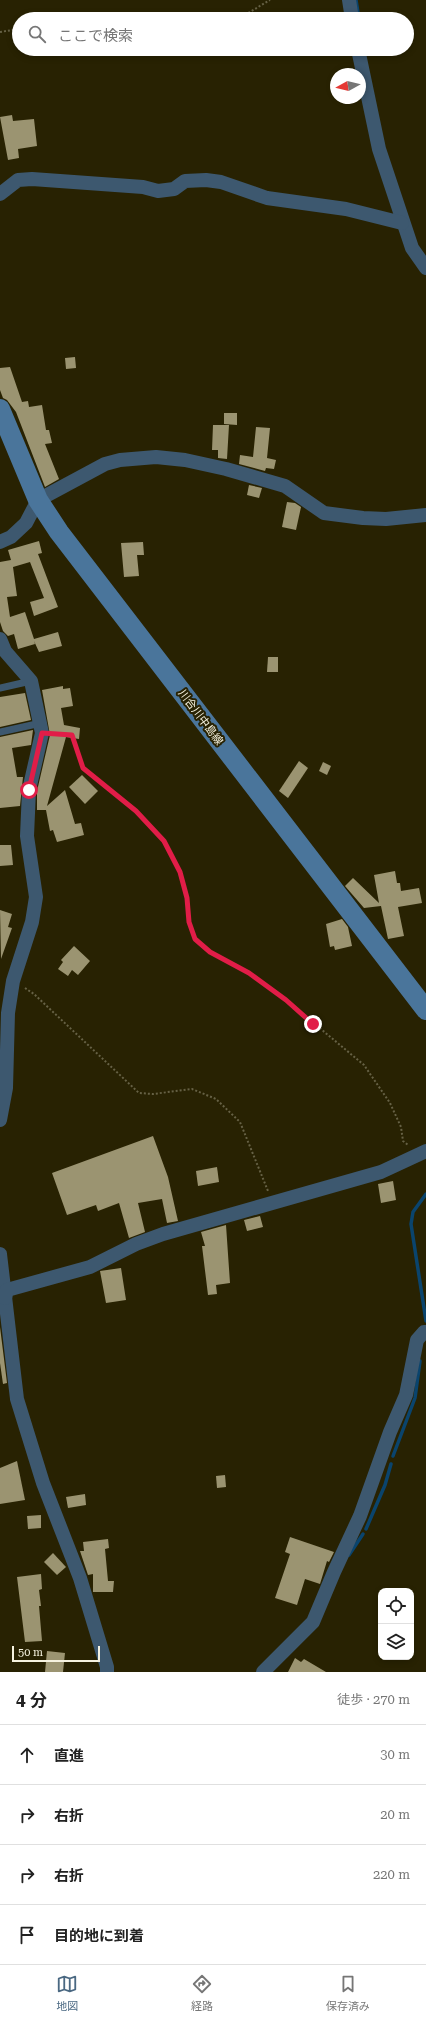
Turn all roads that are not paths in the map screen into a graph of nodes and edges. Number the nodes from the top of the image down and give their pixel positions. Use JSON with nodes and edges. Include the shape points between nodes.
{"nodes":[{"id":1,"x":349,"y":0,"type":"edge"},
{"id":2,"x":351,"y":12,"type":"edge"},
{"id":3,"x":359,"y":56,"type":"edge"},
{"id":4,"x":0,"y":194,"type":"edge"},
{"id":5,"x":402,"y":223,"type":"junction"},
{"id":6,"x":426,"y":268,"type":"edge"},
{"id":7,"x":0,"y":409,"type":"edge"},
{"id":8,"x":38,"y":500,"type":"junction"},
{"id":9,"x":426,"y":516,"type":"edge"},
{"id":10,"x":0,"y":542,"type":"edge"},
{"id":11,"x":0,"y":639,"type":"edge"},
{"id":12,"x":31,"y":682,"type":"junction"},
{"id":13,"x":0,"y":688,"type":"edge"},
{"id":14,"x":42,"y":728,"type":"junction"},
{"id":15,"x":0,"y":732,"type":"edge"},
{"id":16,"x":426,"y":1010,"type":"edge"},
{"id":17,"x":0,"y":1120,"type":"edge"},
{"id":18,"x":426,"y":1151,"type":"edge"},
{"id":19,"x":0,"y":1254,"type":"edge"},
{"id":20,"x":3,"y":1299,"type":"edge"},
{"id":21,"x":426,"y":1332,"type":"edge"},
{"id":22,"x":107,"y":1672,"type":"edge"},
{"id":23,"x":263,"y":1672,"type":"edge"}],
"edges":[{"from":1,"to":2,"type":"street"},
{"from":3,"to":5,"type":"street","via":[[379,149]]},
{"from":4,"to":5,"type":"street","via":[[18,180],[32,179],[143,187],[158,191],[174,189],[185,181],[206,180],[222,182],[267,198],[346,209]]},
{"from":5,"to":6,"type":"street","via":[[412,248]]},
{"from":7,"to":8,"type":"main road","name":"川合川中島線"},
{"from":8,"to":9,"type":"street","via":[[105,464],[156,457],[185,460],[285,486],[324,513],[386,519]]},
{"from":8,"to":10,"type":"street","via":[[26,523],[11,537]]},
{"from":8,"to":16,"type":"main road","name":"川合川中島線","via":[[59,532]]},
{"from":11,"to":12,"type":"street","via":[[6,651]]},
{"from":12,"to":13,"type":"lane"},
{"from":12,"to":14,"type":"street"},
{"from":14,"to":15,"type":"lane"},
{"from":14,"to":17,"type":"street","via":[[29,790],[27,836],[36,897],[32,922],[12,980],[8,1014],[6,1088]]},
{"from":18,"to":20,"type":"street","via":[[381,1172],[163,1234],[136,1244],[90,1268],[7,1290]]},
{"from":19,"to":20,"type":"street"},
{"from":20,"to":22,"type":"street","via":[[16,1399],[43,1483],[80,1578]]},
{"from":21,"to":23,"type":"street","via":[[417,1340],[406,1395],[360,1516],[317,1614],[313,1622]]}]}
